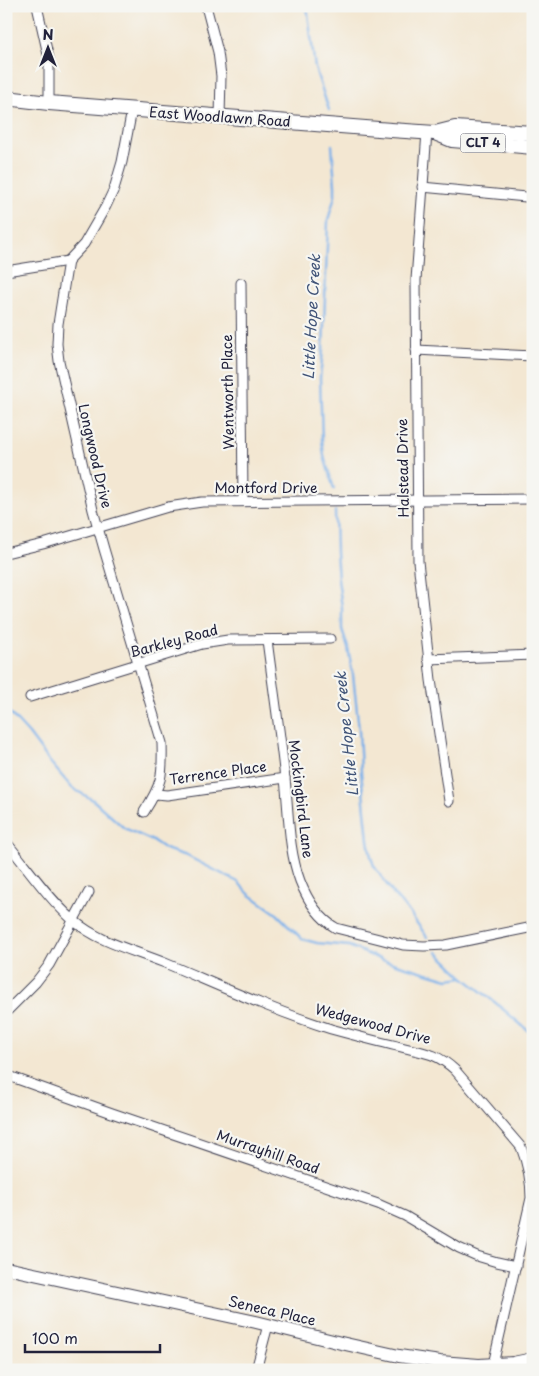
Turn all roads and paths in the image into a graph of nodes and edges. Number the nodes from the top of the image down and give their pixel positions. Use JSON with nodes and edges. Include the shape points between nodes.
{"nodes":[{"id":1,"x":37,"y":6,"type":"edge"},
{"id":2,"x":206,"y":6,"type":"edge"},
{"id":3,"x":6,"y":98,"type":"edge"},
{"id":4,"x":49,"y":103,"type":"junction"},
{"id":5,"x":132,"y":110,"type":"junction"},
{"id":6,"x":220,"y":117,"type":"junction"},
{"id":7,"x":431,"y":132,"type":"junction"},
{"id":8,"x":533,"y":133,"type":"edge"},
{"id":9,"x":533,"y":147,"type":"edge"},
{"id":10,"x":422,"y":187,"type":"junction"},
{"id":11,"x":533,"y":198,"type":"edge"},
{"id":12,"x":68,"y":261,"type":"junction"},
{"id":13,"x":6,"y":271,"type":"edge"},
{"id":14,"x":240,"y":283,"type":"dead end"},
{"id":15,"x":416,"y":350,"type":"junction"},
{"id":16,"x":533,"y":356,"type":"edge"},
{"id":17,"x":533,"y":499,"type":"edge"},
{"id":18,"x":418,"y":501,"type":"junction"},
{"id":19,"x":243,"y":502,"type":"junction"},
{"id":20,"x":98,"y":527,"type":"junction"},
{"id":21,"x":6,"y":552,"type":"edge"},
{"id":22,"x":330,"y":639,"type":"dead end"},
{"id":23,"x":267,"y":640,"type":"junction"},
{"id":24,"x":533,"y":655,"type":"edge"},
{"id":25,"x":428,"y":659,"type":"junction"},
{"id":26,"x":139,"y":664,"type":"junction"},
{"id":27,"x":30,"y":697,"type":"dead end"},
{"id":28,"x":285,"y":778,"type":"junction"},
{"id":29,"x":156,"y":794,"type":"junction"},
{"id":30,"x":449,"y":801,"type":"dead end"},
{"id":31,"x":144,"y":812,"type":"dead end"},
{"id":32,"x":6,"y":842,"type":"edge"},
{"id":33,"x":89,"y":892,"type":"dead end"},
{"id":34,"x":73,"y":919,"type":"junction"},
{"id":35,"x":533,"y":927,"type":"edge"},
{"id":36,"x":6,"y":1012,"type":"edge"},
{"id":37,"x":6,"y":1075,"type":"edge"},
{"id":38,"x":516,"y":1266,"type":"junction"},
{"id":39,"x":6,"y":1268,"type":"edge"},
{"id":40,"x":268,"y":1325,"type":"junction"},
{"id":41,"x":533,"y":1359,"type":"edge"},
{"id":42,"x":493,"y":1367,"type":"edge"},
{"id":43,"x":256,"y":1370,"type":"edge"}],
"edges":[{"from":1,"to":4,"type":"street","via":[[49,59]]},
{"from":2,"to":6,"type":"street","via":[[218,52]]},
{"from":3,"to":4,"type":"main road","name":"East Woodlawn Road"},
{"from":4,"to":5,"type":"main road","name":"East Woodlawn Road"},
{"from":5,"to":6,"type":"main road","name":"East Woodlawn Road"},
{"from":5,"to":12,"type":"street","via":[[114,189],[84,244]]},
{"from":6,"to":7,"type":"main road","name":"East Woodlawn Road"},
{"from":7,"to":8,"type":"main road","name":"East Woodlawn Road","via":[[455,128]]},
{"from":7,"to":9,"type":"main road","name":"East Woodlawn Road","number":"CLT 4","via":[[452,140]]},
{"from":7,"to":10,"type":"street","name":"Halstead Drive"},
{"from":10,"to":11,"type":"street"},
{"from":10,"to":15,"type":"street","name":"Halstead Drive","via":[[416,280]]},
{"from":12,"to":13,"type":"street"},
{"from":12,"to":20,"type":"street","name":"Longwood Drive","via":[[57,344]]},
{"from":14,"to":19,"type":"street","name":"Wentworth Place"},
{"from":15,"to":16,"type":"street"},
{"from":15,"to":18,"type":"street","name":"Halstead Drive"},
{"from":17,"to":18,"type":"street","name":"Montford Drive"},
{"from":18,"to":19,"type":"street","name":"Montford Drive"},
{"from":18,"to":25,"type":"street","name":"Halstead Drive","via":[[418,576]]},
{"from":19,"to":20,"type":"street","name":"Montford Drive","via":[[202,502],[168,507]]},
{"from":20,"to":21,"type":"street","name":"Montford Drive"},
{"from":20,"to":26,"type":"street","name":"Longwood Drive"},
{"from":22,"to":23,"type":"street","name":"Barkley Road"},
{"from":23,"to":26,"type":"street","name":"Barkley Road","via":[[202,644]]},
{"from":23,"to":28,"type":"street","name":"Mockingbird Lane"},
{"from":24,"to":25,"type":"street"},
{"from":25,"to":30,"type":"street","name":"Halstead Drive"},
{"from":26,"to":27,"type":"street","name":"Barkley Road"},
{"from":26,"to":29,"type":"street","name":"Longwood Drive","via":[[162,743],[162,771]]},
{"from":28,"to":29,"type":"street","name":"Terrence Place"},
{"from":28,"to":35,"type":"street","name":"Mockingbird Lane","via":[[290,839],[300,881],[320,916],[336,928],[403,945],[424,946],[446,945]]},
{"from":29,"to":31,"type":"street","name":"Longwood Drive"},
{"from":32,"to":34,"type":"street","name":"Wedgewood Drive"},
{"from":33,"to":34,"type":"street"},
{"from":34,"to":36,"type":"street","via":[[49,965]]},
{"from":34,"to":38,"type":"street","name":"Wedgewood Drive","via":[[117,946],[286,1013],[350,1034],[424,1051],[447,1063],[521,1148],[527,1161],[531,1198]]},
{"from":37,"to":38,"type":"street","name":"Murrayhill Road","via":[[378,1204],[478,1256]]},
{"from":38,"to":42,"type":"street","name":"Wedgewood Drive"},
{"from":39,"to":40,"type":"street","name":"Seneca Place"},
{"from":40,"to":42,"type":"street","name":"Seneca Place","via":[[399,1356]]},
{"from":40,"to":43,"type":"street"},
{"from":41,"to":42,"type":"street","name":"Seneca Place"}]}
